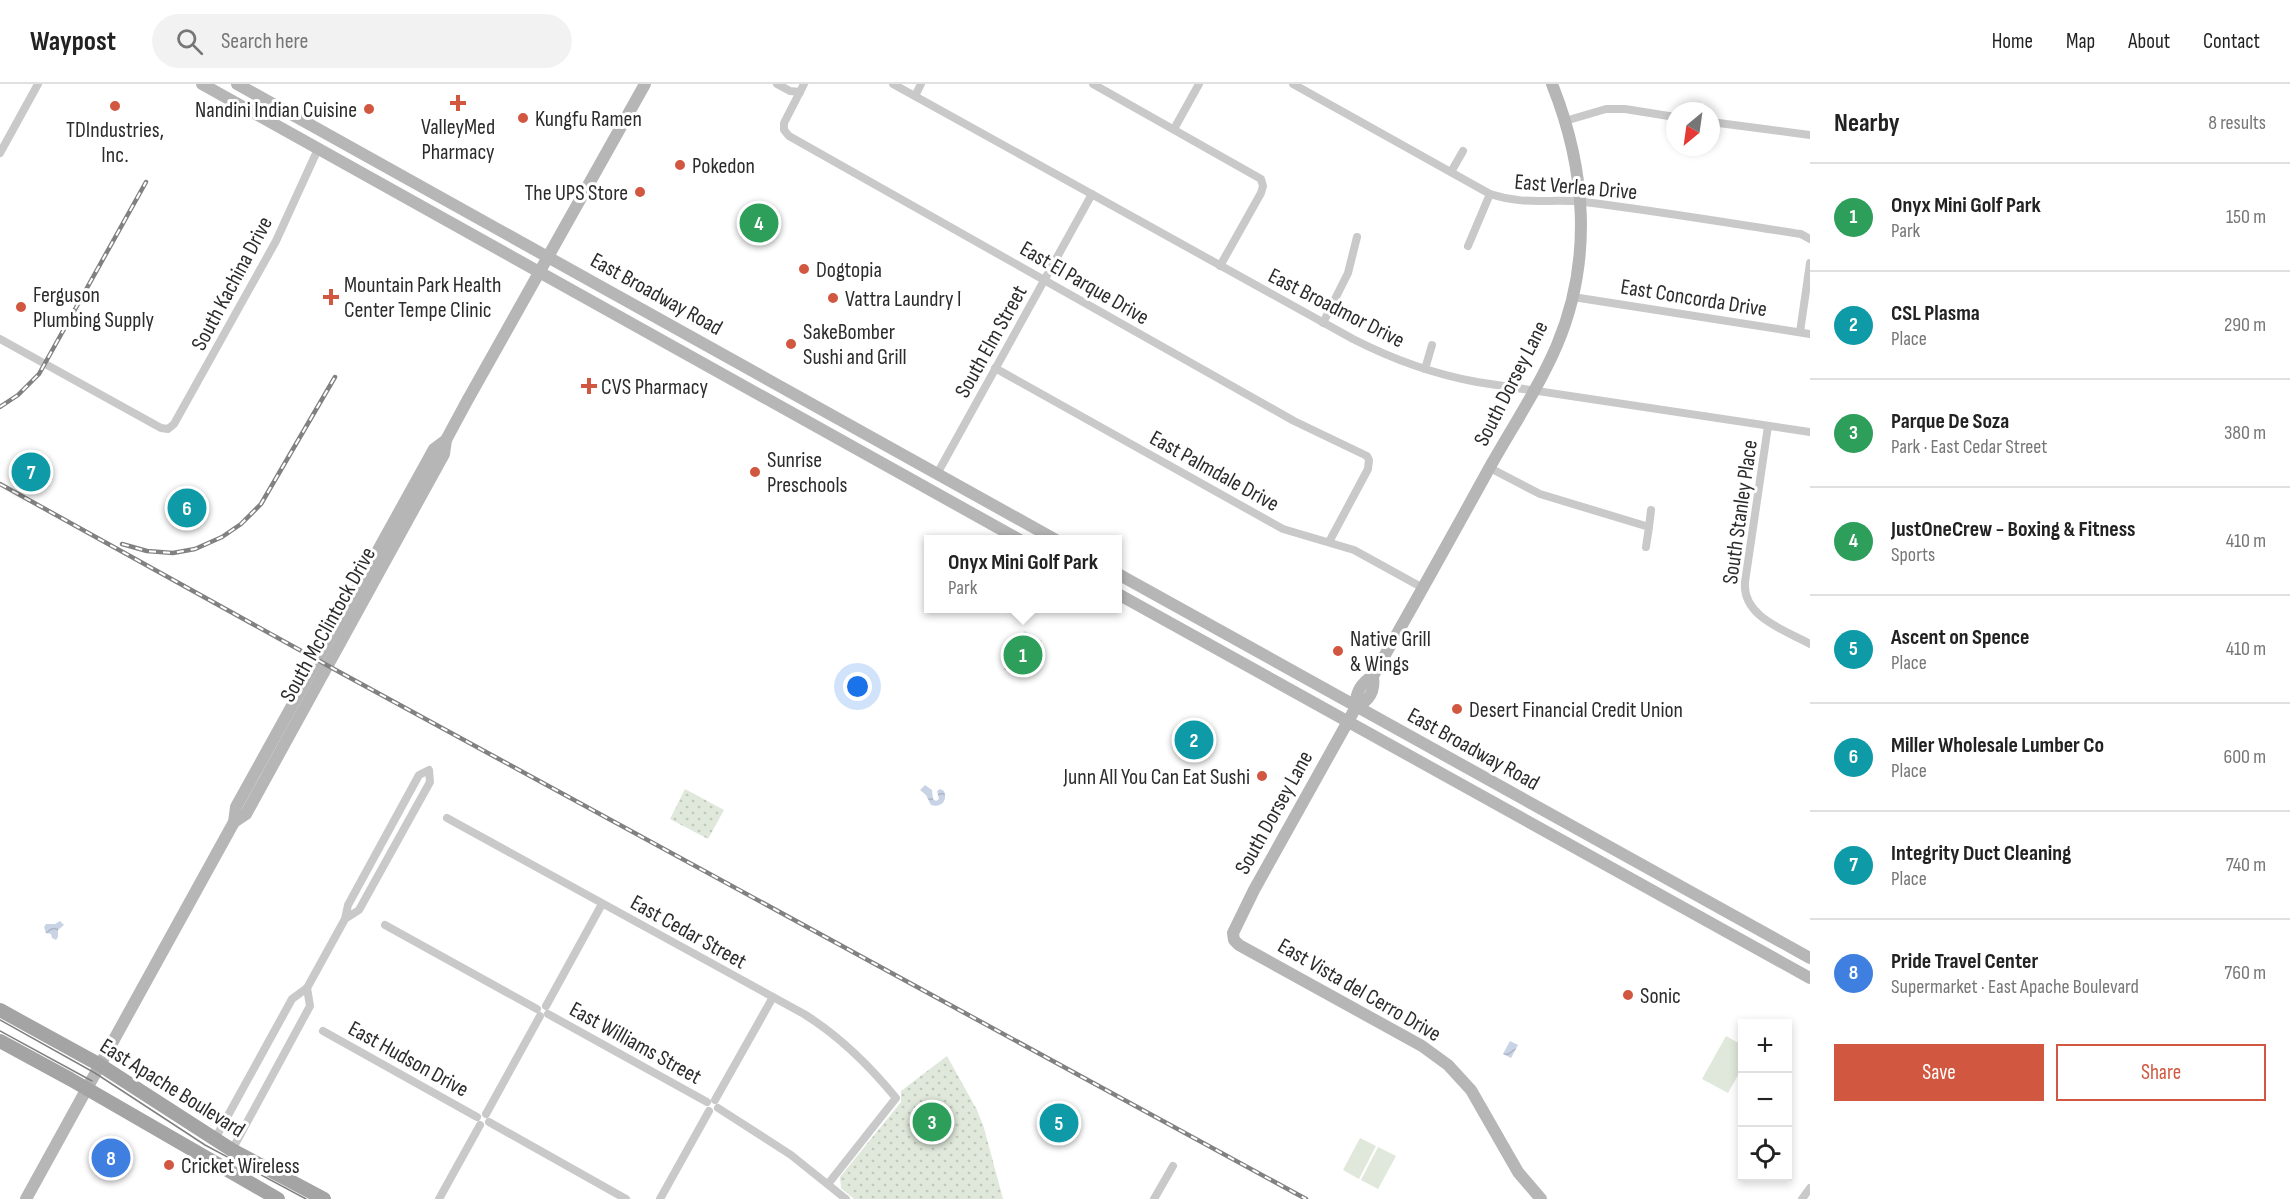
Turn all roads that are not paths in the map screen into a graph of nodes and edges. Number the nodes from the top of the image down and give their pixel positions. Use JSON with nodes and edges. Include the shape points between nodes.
{"nodes":[{"id":1,"x":38,"y":84,"type":"edge"},
{"id":2,"x":202,"y":84,"type":"edge"},
{"id":3,"x":237,"y":84,"type":"edge"},
{"id":4,"x":645,"y":84,"type":"edge"},
{"id":5,"x":777,"y":84,"type":"edge"},
{"id":6,"x":893,"y":84,"type":"edge"},
{"id":7,"x":921,"y":84,"type":"edge"},
{"id":8,"x":1093,"y":84,"type":"edge"},
{"id":9,"x":1199,"y":84,"type":"edge"},
{"id":10,"x":1293,"y":84,"type":"edge"},
{"id":11,"x":1552,"y":84,"type":"edge"},
{"id":12,"x":800,"y":87,"type":"edge"},
{"id":13,"x":915,"y":96,"type":"junction"},
{"id":14,"x":1666,"y":116,"type":"edge"},
{"id":15,"x":1565,"y":121,"type":"junction"},
{"id":16,"x":1720,"y":123,"type":"edge"},
{"id":17,"x":1174,"y":129,"type":"junction"},
{"id":18,"x":320,"y":131,"type":"junction"},
{"id":19,"x":1810,"y":135,"type":"edge"},
{"id":20,"x":318,"y":149,"type":"junction"},
{"id":21,"x":1463,"y":151,"type":"dead end"},
{"id":22,"x":0,"y":153,"type":"edge"},
{"id":23,"x":360,"y":172,"type":"junction"},
{"id":24,"x":1451,"y":172,"type":"junction"},
{"id":25,"x":396,"y":173,"type":"junction"},
{"id":26,"x":1092,"y":194,"type":"junction"},
{"id":27,"x":1490,"y":194,"type":"junction"},
{"id":28,"x":1580,"y":202,"type":"junction"},
{"id":29,"x":1357,"y":237,"type":"dead end"},
{"id":30,"x":1810,"y":239,"type":"edge"},
{"id":31,"x":1468,"y":246,"type":"dead end"},
{"id":32,"x":547,"y":256,"type":"junction"},
{"id":33,"x":1810,"y":263,"type":"edge"},
{"id":34,"x":1220,"y":266,"type":"junction"},
{"id":35,"x":538,"y":272,"type":"junction"},
{"id":36,"x":1045,"y":279,"type":"junction"},
{"id":37,"x":1573,"y":297,"type":"junction"},
{"id":38,"x":1323,"y":323,"type":"junction"},
{"id":39,"x":1800,"y":332,"type":"junction"},
{"id":40,"x":1810,"y":334,"type":"edge"},
{"id":41,"x":0,"y":339,"type":"edge"},
{"id":42,"x":1432,"y":345,"type":"dead end"},
{"id":43,"x":747,"y":368,"type":"junction"},
{"id":44,"x":995,"y":368,"type":"junction"},
{"id":45,"x":1425,"y":369,"type":"junction"},
{"id":46,"x":739,"y":383,"type":"junction"},
{"id":47,"x":1534,"y":390,"type":"junction"},
{"id":48,"x":1768,"y":426,"type":"junction"},
{"id":49,"x":1810,"y":432,"type":"edge"},
{"id":50,"x":1490,"y":468,"type":"junction"},
{"id":51,"x":937,"y":474,"type":"junction"},
{"id":52,"x":929,"y":489,"type":"junction"},
{"id":53,"x":1651,"y":510,"type":"dead end"},
{"id":54,"x":1649,"y":527,"type":"junction"},
{"id":55,"x":1011,"y":535,"type":"edge"},
{"id":56,"x":1047,"y":535,"type":"edge"},
{"id":57,"x":1329,"y":542,"type":"junction"},
{"id":58,"x":1646,"y":547,"type":"dead end"},
{"id":59,"x":1122,"y":576,"type":"edge"},
{"id":60,"x":1423,"y":588,"type":"junction"},
{"id":61,"x":1146,"y":590,"type":"junction"},
{"id":62,"x":1122,"y":596,"type":"edge"},
{"id":63,"x":1136,"y":604,"type":"junction"},
{"id":64,"x":1810,"y":644,"type":"edge"},
{"id":65,"x":1356,"y":706,"type":"junction"},
{"id":66,"x":1348,"y":721,"type":"junction"},
{"id":67,"x":1531,"y":803,"type":"junction"},
{"id":68,"x":447,"y":818,"type":"dead end"},
{"id":69,"x":1522,"y":818,"type":"junction"},
{"id":70,"x":1662,"y":876,"type":"junction"},
{"id":71,"x":1654,"y":890,"type":"junction"},
{"id":72,"x":602,"y":904,"type":"junction"},
{"id":73,"x":345,"y":920,"type":"junction"},
{"id":74,"x":385,"y":925,"type":"dead end"},
{"id":75,"x":1234,"y":940,"type":"joint"},
{"id":76,"x":1810,"y":958,"type":"edge"},
{"id":77,"x":1810,"y":978,"type":"edge"},
{"id":78,"x":307,"y":988,"type":"junction"},
{"id":79,"x":773,"y":997,"type":"junction"},
{"id":80,"x":0,"y":1010,"type":"edge"},
{"id":81,"x":543,"y":1011,"type":"junction"},
{"id":82,"x":323,"y":1031,"type":"dead end"},
{"id":83,"x":0,"y":1041,"type":"edge"},
{"id":84,"x":100,"y":1065,"type":"junction"},
{"id":85,"x":87,"y":1088,"type":"junction"},
{"id":86,"x":712,"y":1105,"type":"junction"},
{"id":87,"x":483,"y":1119,"type":"junction"},
{"id":88,"x":215,"y":1139,"type":"junction"},
{"id":89,"x":232,"y":1150,"type":"junction"},
{"id":90,"x":1173,"y":1166,"type":"dead end"},
{"id":91,"x":828,"y":1184,"type":"junction"},
{"id":92,"x":1810,"y":1188,"type":"edge"},
{"id":93,"x":26,"y":1199,"type":"edge"},
{"id":94,"x":278,"y":1199,"type":"edge"},
{"id":95,"x":324,"y":1199,"type":"edge"},
{"id":96,"x":439,"y":1199,"type":"edge"},
{"id":97,"x":626,"y":1199,"type":"edge"},
{"id":98,"x":660,"y":1199,"type":"edge"},
{"id":99,"x":846,"y":1199,"type":"edge"},
{"id":100,"x":1154,"y":1199,"type":"edge"},
{"id":101,"x":1540,"y":1199,"type":"edge"},
{"id":102,"x":1802,"y":1199,"type":"edge"}],
"edges":[{"from":1,"to":22,"type":"street"},
{"from":2,"to":20,"type":"main road","name":"East Broadway Road"},
{"from":3,"to":18,"type":"main road","name":"East Broadway Road"},
{"from":4,"to":32,"type":"main road","name":"South McClintock Drive"},
{"from":5,"to":12,"type":"street","via":[[790,91]]},
{"from":6,"to":13,"type":"street","name":"East Broadmor Drive"},
{"from":7,"to":13,"type":"street"},
{"from":8,"to":17,"type":"street"},
{"from":9,"to":17,"type":"street"},
{"from":10,"to":24,"type":"street","name":"East Verlea Drive"},
{"from":11,"to":15,"type":"main road","name":"South Dorsey Lane"},
{"from":12,"to":36,"type":"street","name":"East El Parque Drive","via":[[785,119],[784,130],[792,138]]},
{"from":13,"to":26,"type":"street","name":"East Broadmor Drive"},
{"from":14,"to":15,"type":"street","via":[[1606,109]]},
{"from":15,"to":28,"type":"main road","name":"South Dorsey Lane"},
{"from":16,"to":19,"type":"street"},
{"from":17,"to":34,"type":"street","via":[[1263,182],[1261,193]]},
{"from":18,"to":20,"type":"main road"},
{"from":18,"to":25,"type":"main road","name":"East Broadway Road"},
{"from":20,"to":23,"type":"main road","name":"East Broadway Road"},
{"from":20,"to":41,"type":"street","name":"South Kachina Drive","via":[[276,241],[168,429]]},
{"from":21,"to":24,"type":"street"},
{"from":23,"to":25,"type":"main road","via":[[388,177]]},
{"from":23,"to":35,"type":"main road","name":"East Broadway Road"},
{"from":24,"to":27,"type":"street","name":"East Verlea Drive"},
{"from":25,"to":32,"type":"main road","name":"East Broadway Road"},
{"from":26,"to":34,"type":"street","name":"East Broadmor Drive"},
{"from":26,"to":36,"type":"street","name":"South Elm Street"},
{"from":27,"to":28,"type":"street","name":"East Verlea Drive","via":[[1528,202]]},
{"from":27,"to":31,"type":"street"},
{"from":28,"to":30,"type":"street","name":"East Verlea Drive","via":[[1801,234]]},
{"from":28,"to":37,"type":"main road","name":"South Dorsey Lane","via":[[1581,250]]},
{"from":29,"to":38,"type":"street","via":[[1348,273]]},
{"from":32,"to":35,"type":"main road","name":"South McClintock Drive"},
{"from":32,"to":43,"type":"main road","name":"East Broadway Road"},
{"from":33,"to":39,"type":"street"},
{"from":34,"to":38,"type":"street","name":"East Broadmor Drive"},
{"from":35,"to":46,"type":"main road","name":"East Broadway Road"},
{"from":35,"to":84,"type":"main road","name":"South McClintock Drive","via":[[446,440],[444,454],[246,814],[234,822]]},
{"from":36,"to":44,"type":"street","name":"South Elm Street"},
{"from":36,"to":57,"type":"street","name":"East El Parque Drive","via":[[1369,460],[1367,473]]},
{"from":37,"to":39,"type":"street","name":"East Concorda Drive"},
{"from":37,"to":47,"type":"main road","name":"South Dorsey Lane","via":[[1557,345]]},
{"from":38,"to":45,"type":"street","name":"East Broadmor Drive","via":[[1377,351]]},
{"from":39,"to":40,"type":"street","name":"East Concorda Drive"},
{"from":42,"to":45,"type":"street"},
{"from":43,"to":46,"type":"main road"},
{"from":43,"to":51,"type":"main road","name":"East Broadway Road"},
{"from":44,"to":51,"type":"street","name":"South Elm Street"},
{"from":44,"to":57,"type":"street","name":"East Palmdale Drive","via":[[1283,529]]},
{"from":45,"to":47,"type":"street","name":"East Broadmor Drive","via":[[1470,381]]},
{"from":46,"to":52,"type":"main road","name":"East Broadway Road"},
{"from":47,"to":48,"type":"street","name":"East Broadmor Drive"},
{"from":47,"to":50,"type":"main road","name":"South Dorsey Lane"},
{"from":48,"to":49,"type":"street","name":"East Broadmor Drive"},
{"from":48,"to":64,"type":"street","name":"South Stanley Place","via":[[1745,582],[1748,602],[1761,616]]},
{"from":50,"to":54,"type":"street","via":[[1540,494]]},
{"from":50,"to":60,"type":"main road","name":"South Dorsey Lane"},
{"from":51,"to":52,"type":"main road"},
{"from":51,"to":56,"type":"main road","name":"East Broadway Road"},
{"from":52,"to":55,"type":"main road","name":"East Broadway Road"},
{"from":53,"to":54,"type":"street"},
{"from":54,"to":58,"type":"street"},
{"from":57,"to":60,"type":"street","name":"East Palmdale Drive","via":[[1354,550]]},
{"from":59,"to":61,"type":"main road","name":"East Broadway Road"},
{"from":60,"to":65,"type":"main road","name":"South Dorsey Lane","via":[[1373,676],[1363,682],[1355,696]]},
{"from":61,"to":63,"type":"main road"},
{"from":61,"to":65,"type":"main road","name":"East Broadway Road"},
{"from":62,"to":63,"type":"main road","name":"East Broadway Road"},
{"from":63,"to":66,"type":"main road","name":"East Broadway Road"},
{"from":65,"to":66,"type":"main road","name":"South Dorsey Lane"},
{"from":65,"to":67,"type":"main road","name":"East Broadway Road"},
{"from":66,"to":69,"type":"main road","name":"East Broadway Road"},
{"from":66,"to":75,"type":"main road","name":"South Dorsey Lane","via":[[1235,926]]},
{"from":67,"to":69,"type":"main road"},
{"from":67,"to":70,"type":"main road","name":"East Broadway Road"},
{"from":68,"to":72,"type":"street","name":"East Cedar Street"},
{"from":69,"to":71,"type":"main road","name":"East Broadway Road"},
{"from":70,"to":71,"type":"main road"},
{"from":70,"to":76,"type":"main road","name":"East Broadway Road"},
{"from":71,"to":77,"type":"main road","name":"East Broadway Road"},
{"from":72,"to":79,"type":"street","name":"East Cedar Street"},
{"from":72,"to":81,"type":"street"},
{"from":73,"to":73,"type":"street","via":[[359,910],[430,782],[429,770],[419,775],[348,905]]},
{"from":73,"to":78,"type":"street"},
{"from":74,"to":81,"type":"street","name":"East Williams Street"},
{"from":75,"to":101,"type":"main road","name":"East Vista del Cerro Drive","via":[[1422,1046],[1448,1065],[1479,1101],[1518,1172]]},
{"from":78,"to":88,"type":"street","via":[[292,999]]},
{"from":78,"to":89,"type":"street","via":[[310,1006]]},
{"from":79,"to":86,"type":"street"},
{"from":79,"to":91,"type":"street","name":"East Cedar Street","via":[[836,1036],[867,1063],[896,1098]]},
{"from":80,"to":84,"type":"main road","name":"East Apache Boulevard"},
{"from":81,"to":86,"type":"street","name":"East Williams Street"},
{"from":81,"to":87,"type":"street"},
{"from":82,"to":87,"type":"street","name":"East Hudson Drive"},
{"from":83,"to":85,"type":"main road","name":"East Apache Boulevard"},
{"from":84,"to":85,"type":"main road","name":"South McClintock Drive"},
{"from":84,"to":88,"type":"main road","name":"East Apache Boulevard"},
{"from":85,"to":93,"type":"main road","name":"South McClintock Drive"},
{"from":85,"to":94,"type":"main road","name":"East Apache Boulevard"},
{"from":86,"to":91,"type":"street","name":"East Williams Street","via":[[770,1140]]},
{"from":86,"to":98,"type":"street"},
{"from":87,"to":96,"type":"street"},
{"from":87,"to":97,"type":"street","name":"East Hudson Drive"},
{"from":88,"to":89,"type":"main road","name":"East Apache Boulevard"},
{"from":89,"to":95,"type":"main road","name":"East Apache Boulevard"},
{"from":90,"to":100,"type":"street"},
{"from":91,"to":99,"type":"street","name":"East Williams Street"},
{"from":92,"to":102,"type":"street"}]}
